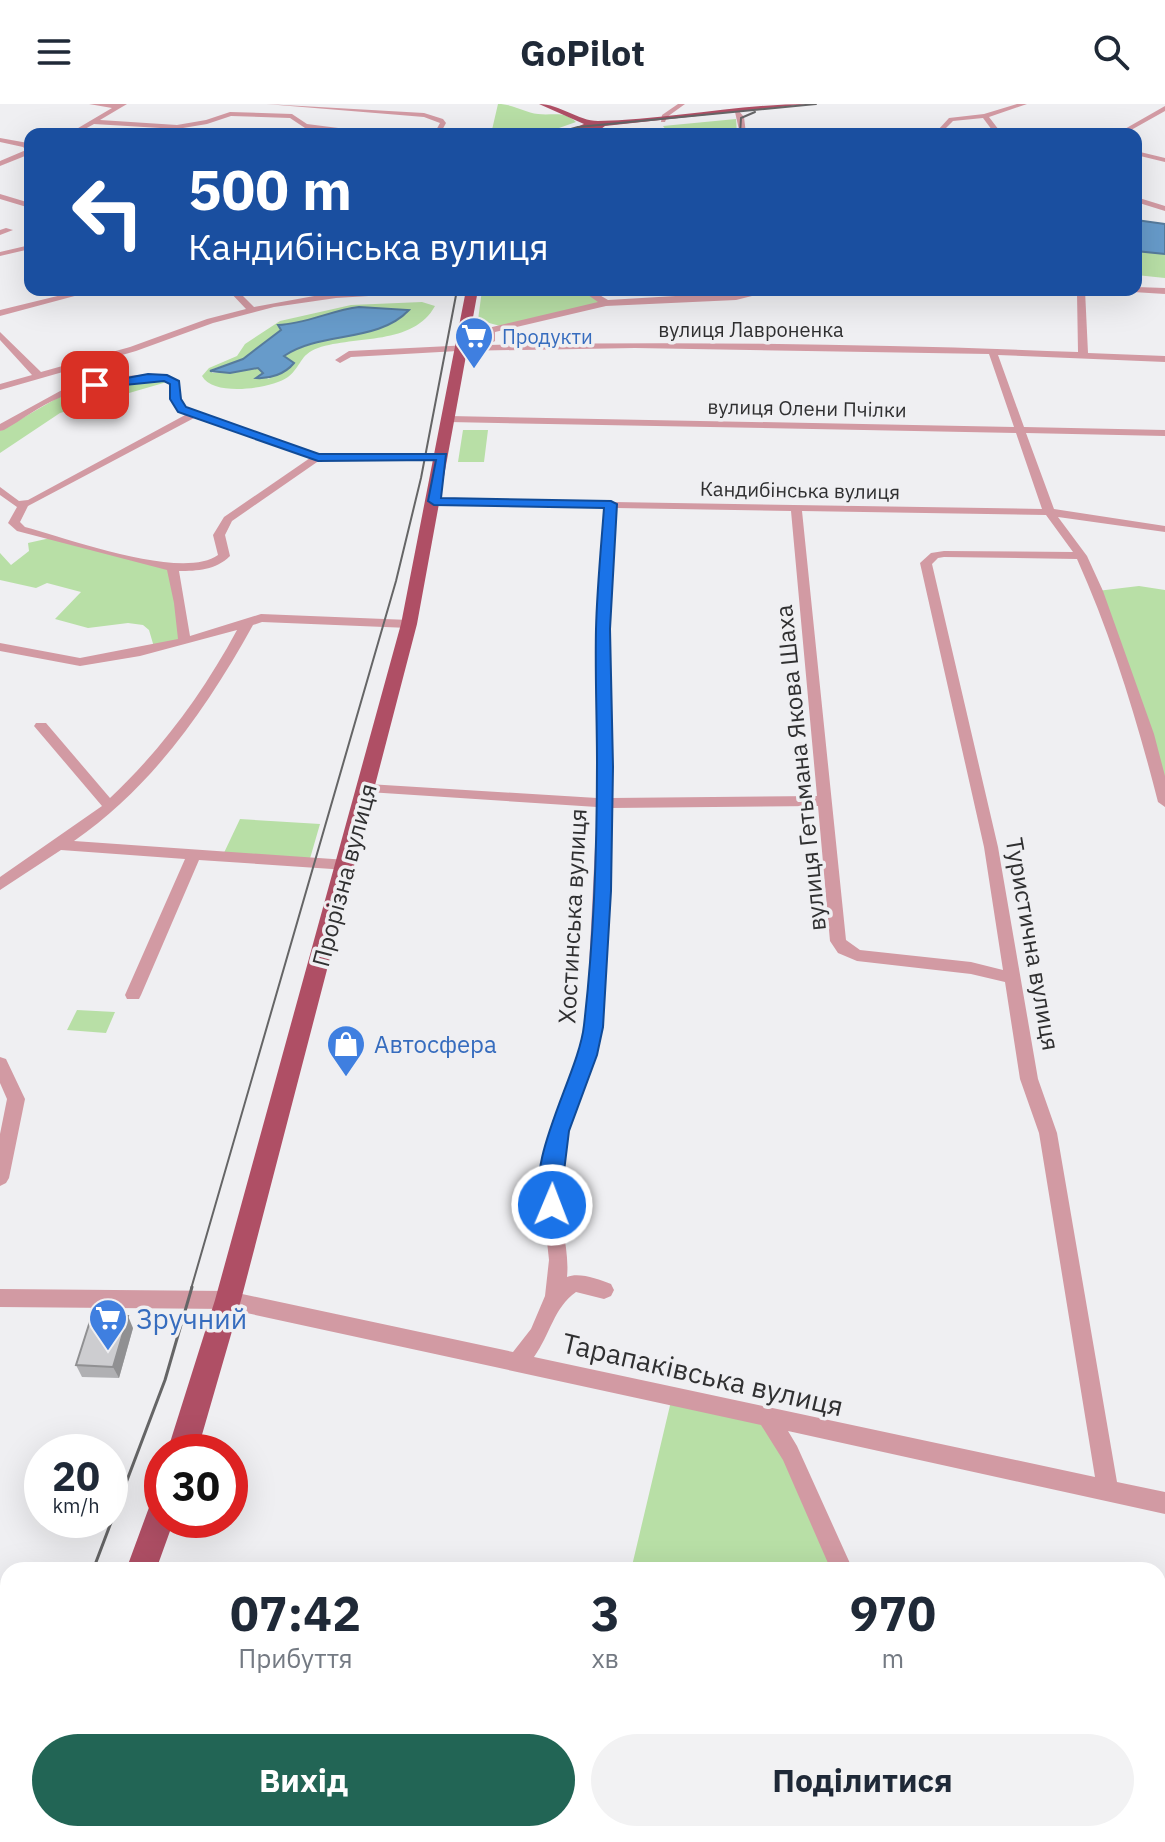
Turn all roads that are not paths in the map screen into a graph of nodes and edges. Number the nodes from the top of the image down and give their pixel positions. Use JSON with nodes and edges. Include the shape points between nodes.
{"nodes":[{"id":1,"x":92,"y":104,"type":"edge"},
{"id":2,"x":269,"y":104,"type":"edge"},
{"id":3,"x":544,"y":104,"type":"edge"},
{"id":4,"x":682,"y":104,"type":"edge"},
{"id":5,"x":1024,"y":104,"type":"edge"},
{"id":6,"x":122,"y":105,"type":"edge"},
{"id":7,"x":317,"y":105,"type":"edge"},
{"id":8,"x":810,"y":105,"type":"edge"},
{"id":9,"x":303,"y":107,"type":"junction"},
{"id":10,"x":1165,"y":108,"type":"edge"},
{"id":11,"x":739,"y":113,"type":"junction"},
{"id":12,"x":292,"y":116,"type":"junction"},
{"id":13,"x":985,"y":116,"type":"junction"},
{"id":14,"x":96,"y":122,"type":"junction"},
{"id":15,"x":658,"y":122,"type":"junction"},
{"id":16,"x":593,"y":126,"type":"junction"},
{"id":17,"x":84,"y":128,"type":"edge"},
{"id":18,"x":324,"y":128,"type":"edge"},
{"id":19,"x":440,"y":128,"type":"edge"},
{"id":20,"x":586,"y":128,"type":"edge"},
{"id":21,"x":742,"y":128,"type":"edge"},
{"id":22,"x":943,"y":128,"type":"edge"},
{"id":23,"x":994,"y":128,"type":"edge"},
{"id":24,"x":1130,"y":128,"type":"edge"},
{"id":25,"x":0,"y":140,"type":"edge"},
{"id":26,"x":24,"y":145,"type":"edge"},
{"id":27,"x":24,"y":154,"type":"edge"},
{"id":28,"x":1142,"y":154,"type":"edge"},
{"id":29,"x":1165,"y":160,"type":"edge"},
{"id":30,"x":0,"y":164,"type":"edge"},
{"id":31,"x":0,"y":196,"type":"edge"},
{"id":32,"x":1142,"y":201,"type":"edge"},
{"id":33,"x":24,"y":204,"type":"edge"},
{"id":34,"x":1165,"y":209,"type":"edge"},
{"id":35,"x":24,"y":248,"type":"edge"},
{"id":36,"x":0,"y":254,"type":"edge"},
{"id":37,"x":1142,"y":290,"type":"edge"},
{"id":38,"x":1165,"y":291,"type":"edge"},
{"id":39,"x":69,"y":296,"type":"edge"},
{"id":40,"x":238,"y":296,"type":"edge"},
{"id":41,"x":328,"y":296,"type":"edge"},
{"id":42,"x":471,"y":296,"type":"edge"},
{"id":43,"x":595,"y":296,"type":"edge"},
{"id":44,"x":741,"y":296,"type":"edge"},
{"id":45,"x":1081,"y":296,"type":"edge"},
{"id":46,"x":606,"y":303,"type":"junction"},
{"id":47,"x":251,"y":309,"type":"junction"},
{"id":48,"x":0,"y":313,"type":"edge"},
{"id":49,"x":491,"y":330,"type":"junction"},
{"id":50,"x":0,"y":335,"type":"edge"},
{"id":51,"x":462,"y":340,"type":"junction"},
{"id":52,"x":992,"y":350,"type":"junction"},
{"id":53,"x":1083,"y":355,"type":"junction"},
{"id":54,"x":1165,"y":359,"type":"edge"},
{"id":55,"x":340,"y":360,"type":"dead end"},
{"id":56,"x":37,"y":374,"type":"junction"},
{"id":57,"x":0,"y":387,"type":"edge"},
{"id":58,"x":194,"y":414,"type":"junction"},
{"id":59,"x":449,"y":419,"type":"junction"},
{"id":60,"x":0,"y":428,"type":"edge"},
{"id":61,"x":1020,"y":430,"type":"junction"},
{"id":62,"x":1165,"y":433,"type":"edge"},
{"id":63,"x":318,"y":457,"type":"junction"},
{"id":64,"x":442,"y":457,"type":"junction"},
{"id":65,"x":0,"y":490,"type":"edge"},
{"id":66,"x":434,"y":501,"type":"junction"},
{"id":67,"x":611,"y":504,"type":"junction"},
{"id":68,"x":23,"y":506,"type":"junction"},
{"id":69,"x":796,"y":507,"type":"junction"},
{"id":70,"x":1049,"y":512,"type":"junction"},
{"id":71,"x":1165,"y":529,"type":"edge"},
{"id":72,"x":1081,"y":556,"type":"junction"},
{"id":73,"x":172,"y":568,"type":"junction"},
{"id":74,"x":247,"y":624,"type":"junction"},
{"id":75,"x":409,"y":624,"type":"junction"},
{"id":76,"x":184,"y":641,"type":"junction"},
{"id":77,"x":0,"y":647,"type":"edge"},
{"id":78,"x":41,"y":726,"type":"dead end"},
{"id":79,"x":368,"y":788,"type":"junction"},
{"id":80,"x":824,"y":801,"type":"junction"},
{"id":81,"x":1165,"y":802,"type":"edge"},
{"id":82,"x":604,"y":803,"type":"junction"},
{"id":83,"x":110,"y":807,"type":"junction"},
{"id":84,"x":57,"y":845,"type":"junction"},
{"id":85,"x":194,"y":854,"type":"junction"},
{"id":86,"x":347,"y":865,"type":"junction"},
{"id":87,"x":0,"y":885,"type":"edge"},
{"id":88,"x":1012,"y":978,"type":"junction"},
{"id":89,"x":133,"y":995,"type":"dead end"},
{"id":90,"x":0,"y":1064,"type":"edge"},
{"id":91,"x":0,"y":1178,"type":"edge"},
{"id":92,"x":604,"y":1290,"type":"dead end"},
{"id":93,"x":555,"y":1296,"type":"junction"},
{"id":94,"x":0,"y":1298,"type":"edge"},
{"id":95,"x":228,"y":1300,"type":"junction"},
{"id":96,"x":519,"y":1361,"type":"junction"},
{"id":97,"x":769,"y":1419,"type":"junction"},
{"id":98,"x":187,"y":1434,"type":"edge"},
{"id":99,"x":1108,"y":1491,"type":"junction"},
{"id":100,"x":1165,"y":1503,"type":"edge"},
{"id":101,"x":153,"y":1538,"type":"edge"},
{"id":102,"x":144,"y":1562,"type":"edge"},
{"id":103,"x":838,"y":1562,"type":"edge"}],
"edges":[{"from":1,"to":6,"type":"street"},
{"from":2,"to":9,"type":"street"},
{"from":3,"to":16,"type":"main road"},
{"from":4,"to":15,"type":"street"},
{"from":5,"to":13,"type":"street"},
{"from":6,"to":14,"type":"street"},
{"from":7,"to":9,"type":"street"},
{"from":7,"to":19,"type":"street","via":[[436,118],[443,123]]},
{"from":8,"to":11,"type":"main road"},
{"from":9,"to":12,"type":"street"},
{"from":10,"to":24,"type":"street"},
{"from":11,"to":15,"type":"main road"},
{"from":11,"to":21,"type":"street"},
{"from":12,"to":14,"type":"street","via":[[230,114],[177,127]]},
{"from":12,"to":18,"type":"street","via":[[305,126]]},
{"from":13,"to":22,"type":"street","via":[[951,119]]},
{"from":13,"to":23,"type":"street"},
{"from":14,"to":17,"type":"street"},
{"from":15,"to":16,"type":"main road"},
{"from":16,"to":20,"type":"main road"},
{"from":25,"to":26,"type":"street"},
{"from":27,"to":30,"type":"street"},
{"from":28,"to":29,"type":"street"},
{"from":31,"to":33,"type":"street"},
{"from":32,"to":34,"type":"street"},
{"from":35,"to":36,"type":"street"},
{"from":37,"to":38,"type":"street"},
{"from":39,"to":48,"type":"street"},
{"from":40,"to":47,"type":"street"},
{"from":41,"to":47,"type":"street"},
{"from":42,"to":51,"type":"main road","name":"Прорізна вулиця"},
{"from":43,"to":46,"type":"street"},
{"from":44,"to":46,"type":"street"},
{"from":45,"to":53,"type":"street"},
{"from":46,"to":49,"type":"street"},
{"from":47,"to":56,"type":"street"},
{"from":49,"to":51,"type":"street"},
{"from":49,"to":51,"type":"street","via":[[485,344]]},
{"from":50,"to":56,"type":"street"},
{"from":51,"to":52,"type":"street","name":"вулиця Лавроненка"},
{"from":51,"to":55,"type":"street","name":"вулиця Лавроненка","via":[[349,354]]},
{"from":51,"to":59,"type":"main road","name":"Прорізна вулиця"},
{"from":52,"to":53,"type":"street","name":"вулиця Лавроненка"},
{"from":52,"to":61,"type":"street"},
{"from":53,"to":54,"type":"street","name":"вулиця Лавроненка"},
{"from":56,"to":57,"type":"street"},
{"from":58,"to":60,"type":"street","via":[[178,405],[176,383],[148,377],[66,391]]},
{"from":58,"to":63,"type":"street"},
{"from":58,"to":68,"type":"street"},
{"from":59,"to":61,"type":"street","name":"вулиця Олени Пчілки"},
{"from":59,"to":64,"type":"main road","name":"Прорізна вулиця"},
{"from":61,"to":62,"type":"street","name":"вулиця Олени Пчілки"},
{"from":61,"to":70,"type":"street"},
{"from":63,"to":64,"type":"street"},
{"from":63,"to":73,"type":"street","via":[[228,519],[220,530],[224,553],[219,562]]},
{"from":64,"to":66,"type":"main road","name":"Прорізна вулиця"},
{"from":65,"to":68,"type":"street"},
{"from":66,"to":67,"type":"street","name":"Кандибінська вулиця"},
{"from":66,"to":75,"type":"main road","name":"Прорізна вулиця"},
{"from":67,"to":69,"type":"street","name":"Кандибінська вулиця"},
{"from":67,"to":82,"type":"street","name":"Хостинська вулиця","via":[[603,629]]},
{"from":68,"to":73,"type":"street","via":[[16,527]]},
{"from":69,"to":70,"type":"street","name":"Кандибінська вулиця"},
{"from":69,"to":80,"type":"street","name":"вулиця Гетьмана Якова Шаха"},
{"from":70,"to":71,"type":"street","name":"Кандибінська вулиця"},
{"from":70,"to":72,"type":"street"},
{"from":72,"to":81,"type":"street","via":[[1147,734]]},
{"from":72,"to":88,"type":"street","name":"Туристична вулиця","via":[[944,554],[926,563],[991,847]]},
{"from":73,"to":76,"type":"street"},
{"from":74,"to":75,"type":"street","via":[[261,618]]},
{"from":74,"to":76,"type":"street"},
{"from":74,"to":83,"type":"street","via":[[230,660],[190,717]]},
{"from":75,"to":79,"type":"main road","name":"Прорізна вулиця"},
{"from":76,"to":77,"type":"street","via":[[80,662]]},
{"from":78,"to":83,"type":"street"},
{"from":79,"to":82,"type":"street"},
{"from":79,"to":86,"type":"main road","name":"Прорізна вулиця"},
{"from":80,"to":82,"type":"street"},
{"from":80,"to":88,"type":"street","name":"вулиця Гетьмана Якова Шаха","via":[[838,941],[844,949]]},
{"from":82,"to":93,"type":"street","name":"Хостинська вулиця","via":[[594,1027],[559,1131],[550,1186],[559,1260]]},
{"from":83,"to":84,"type":"street"},
{"from":84,"to":85,"type":"street"},
{"from":84,"to":87,"type":"street"},
{"from":85,"to":86,"type":"street"},
{"from":85,"to":89,"type":"street"},
{"from":86,"to":95,"type":"main road","name":"Прорізна вулиця"},
{"from":88,"to":99,"type":"street","name":"Туристична вулиця","via":[[1029,1079],[1048,1133],[1060,1195]]},
{"from":90,"to":91,"type":"street","via":[[16,1099]]},
{"from":92,"to":93,"type":"street","via":[[574,1283]]},
{"from":93,"to":96,"type":"street","name":"Хостинська вулиця","via":[[538,1335]]},
{"from":94,"to":95,"type":"street","name":"Тарапаківська вулиця"},
{"from":95,"to":96,"type":"street","name":"Тарапаківська вулиця"},
{"from":95,"to":98,"type":"main road","name":"Прорізна вулиця"},
{"from":96,"to":97,"type":"street","name":"Тарапаківська вулиця"},
{"from":97,"to":99,"type":"street","name":"Тарапаківська вулиця"},
{"from":97,"to":103,"type":"street","via":[[790,1453]]},
{"from":99,"to":100,"type":"street","name":"Тарапаківська вулиця"},
{"from":101,"to":102,"type":"main road"}]}
